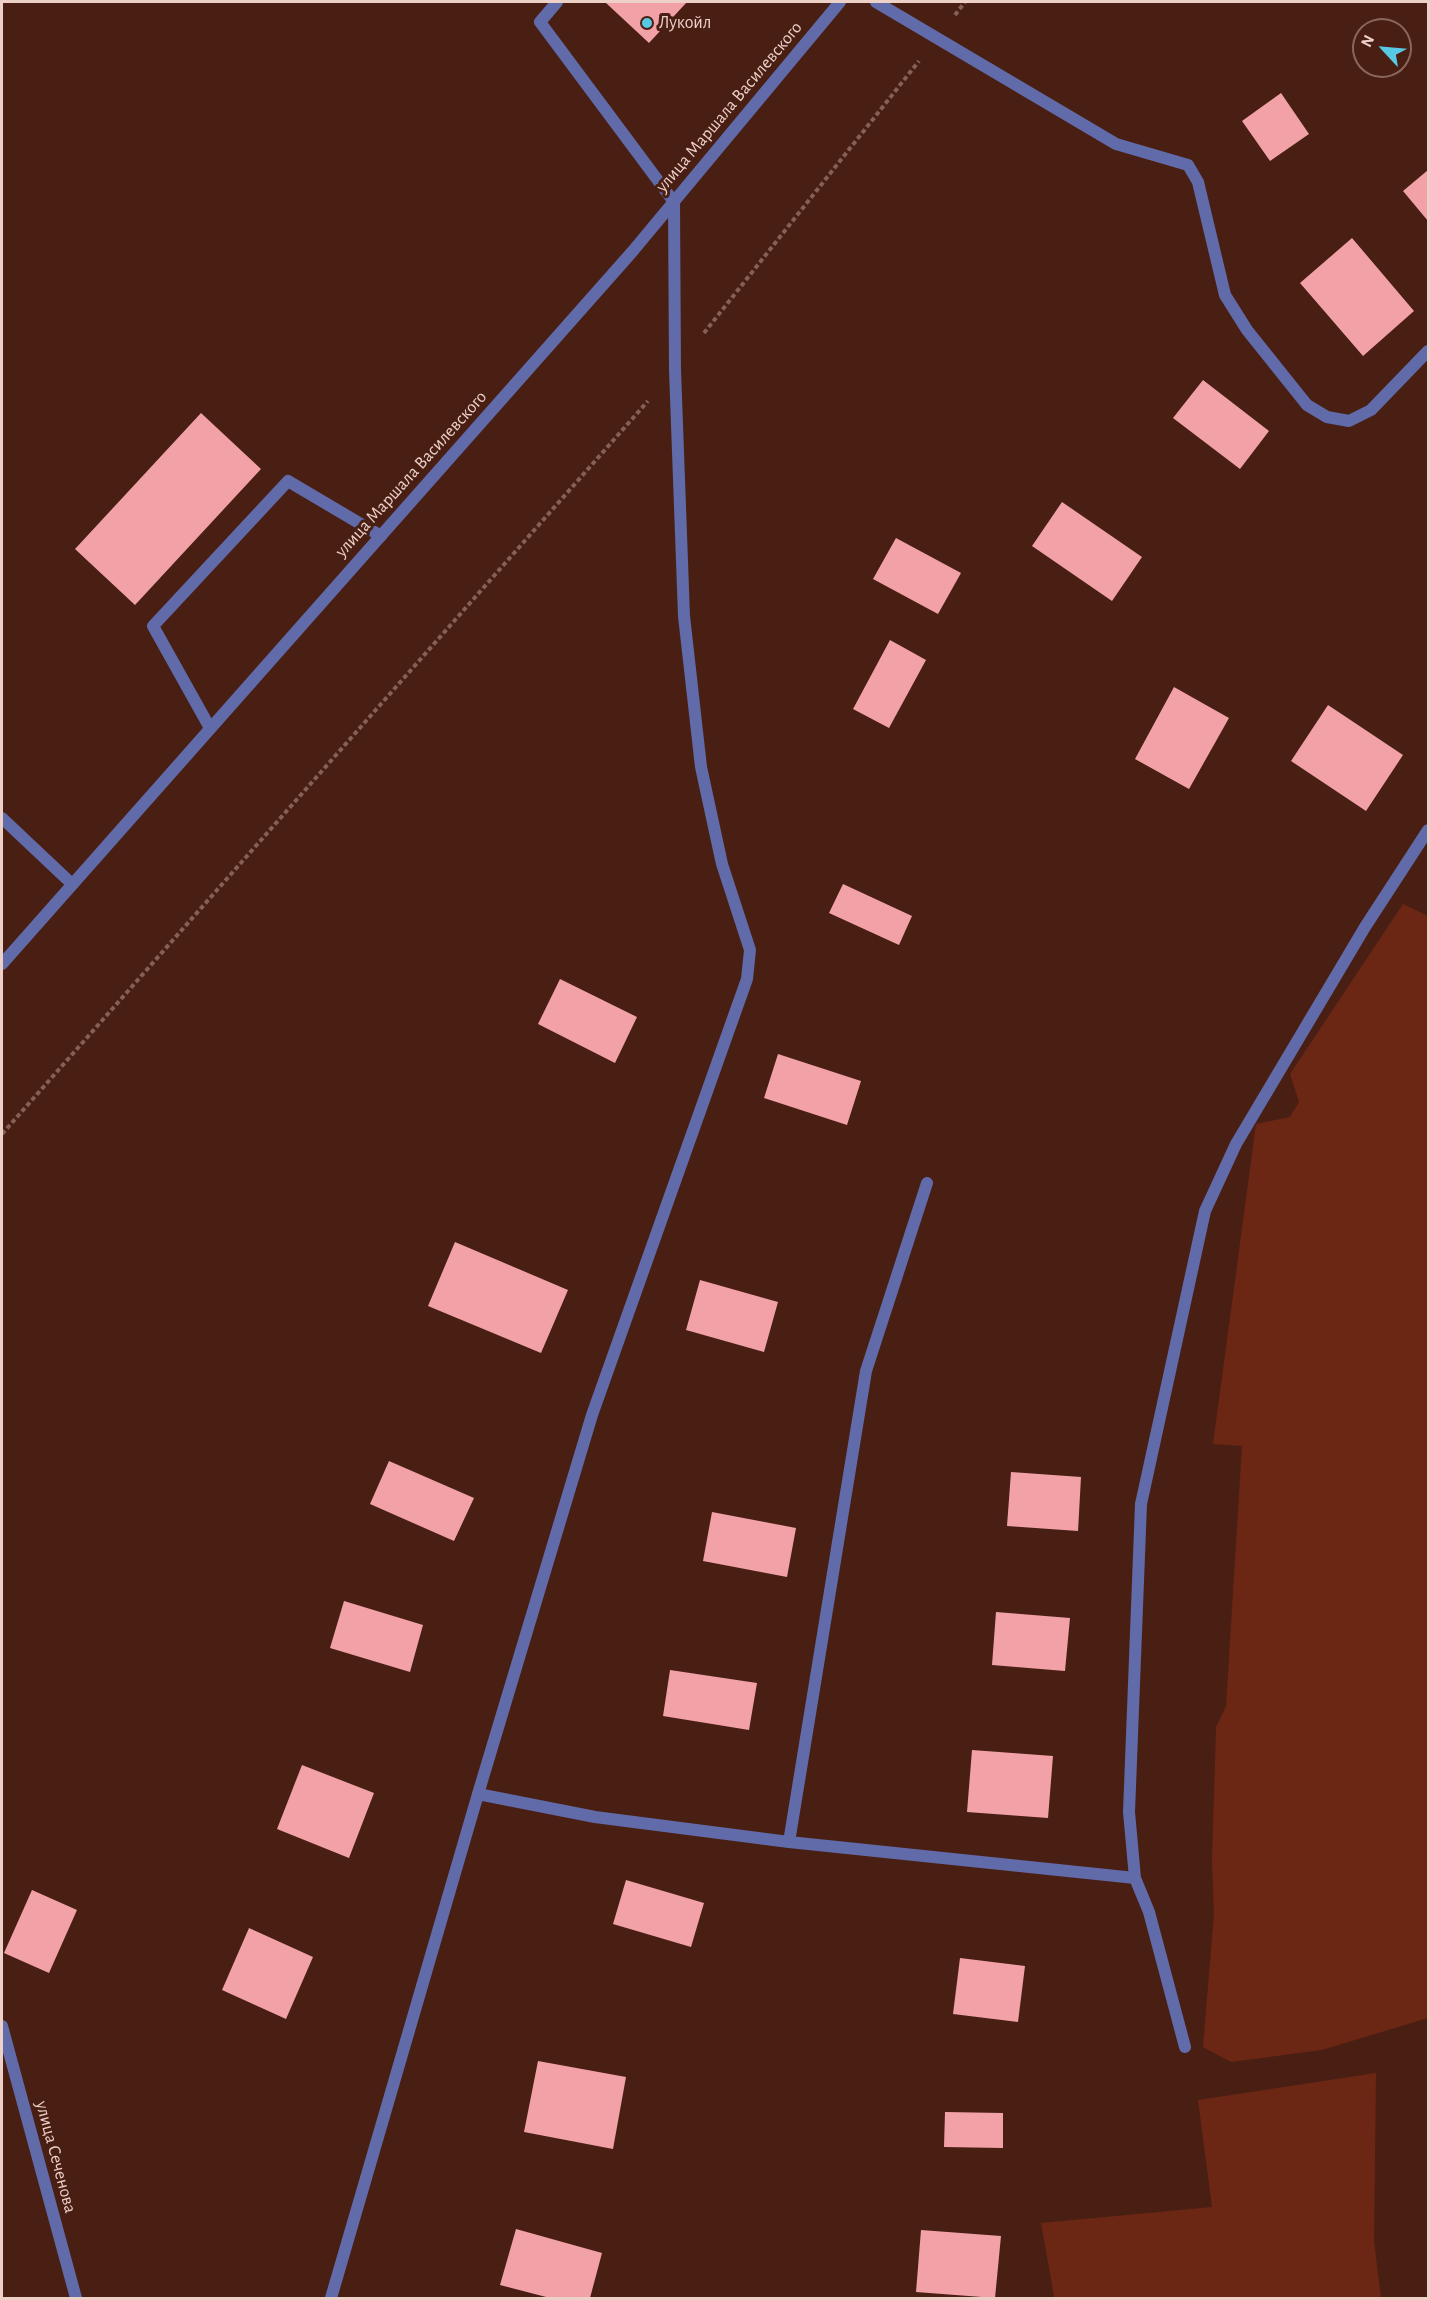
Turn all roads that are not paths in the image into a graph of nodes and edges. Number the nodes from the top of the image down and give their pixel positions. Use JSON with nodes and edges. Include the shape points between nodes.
{"nodes":[{"id":1,"x":557,"y":2,"type":"edge"},
{"id":2,"x":840,"y":2,"type":"edge"},
{"id":3,"x":876,"y":2,"type":"edge"},
{"id":4,"x":674,"y":202,"type":"junction"},
{"id":5,"x":1428,"y":351,"type":"edge"},
{"id":6,"x":381,"y":536,"type":"junction"},
{"id":7,"x":210,"y":728,"type":"junction"},
{"id":8,"x":2,"y":818,"type":"edge"},
{"id":9,"x":1428,"y":830,"type":"edge"},
{"id":10,"x":72,"y":884,"type":"junction"},
{"id":11,"x":2,"y":964,"type":"edge"},
{"id":12,"x":927,"y":1183,"type":"dead end"},
{"id":13,"x":478,"y":1794,"type":"junction"},
{"id":14,"x":789,"y":1842,"type":"junction"},
{"id":15,"x":1135,"y":1878,"type":"junction"},
{"id":16,"x":2,"y":2026,"type":"edge"},
{"id":17,"x":1185,"y":2047,"type":"dead end"},
{"id":18,"x":76,"y":2298,"type":"edge"},
{"id":19,"x":331,"y":2298,"type":"edge"}],
"edges":[{"from":1,"to":4,"type":"street","via":[[540,22]]},
{"from":2,"to":4,"type":"street","name":"улица Маршала Василевского"},
{"from":3,"to":5,"type":"street","via":[[1116,144],[1188,165],[1198,182],[1225,295],[1247,330],[1307,405],[1327,417],[1349,421],[1371,410]]},
{"from":4,"to":6,"type":"street","name":"улица Маршала Василевского"},
{"from":4,"to":13,"type":"street","via":[[675,370],[684,616],[701,767],[722,864],[750,950],[747,979],[592,1415]]},
{"from":6,"to":7,"type":"street","name":"улица Маршала Василевского"},
{"from":6,"to":7,"type":"street","via":[[288,481],[153,626]]},
{"from":7,"to":10,"type":"street","name":"улица Маршала Василевского"},
{"from":8,"to":10,"type":"street"},
{"from":9,"to":15,"type":"street","via":[[1359,937],[1236,1144],[1205,1211],[1141,1504],[1129,1812]]},
{"from":10,"to":11,"type":"street","name":"улица Маршала Василевского"},
{"from":12,"to":14,"type":"street","via":[[866,1371]]},
{"from":13,"to":14,"type":"street","via":[[595,1817]]},
{"from":13,"to":19,"type":"street"},
{"from":14,"to":15,"type":"street"},
{"from":15,"to":17,"type":"street","via":[[1149,1912]]},
{"from":16,"to":18,"type":"street","name":"улица Сеченова"}]}
